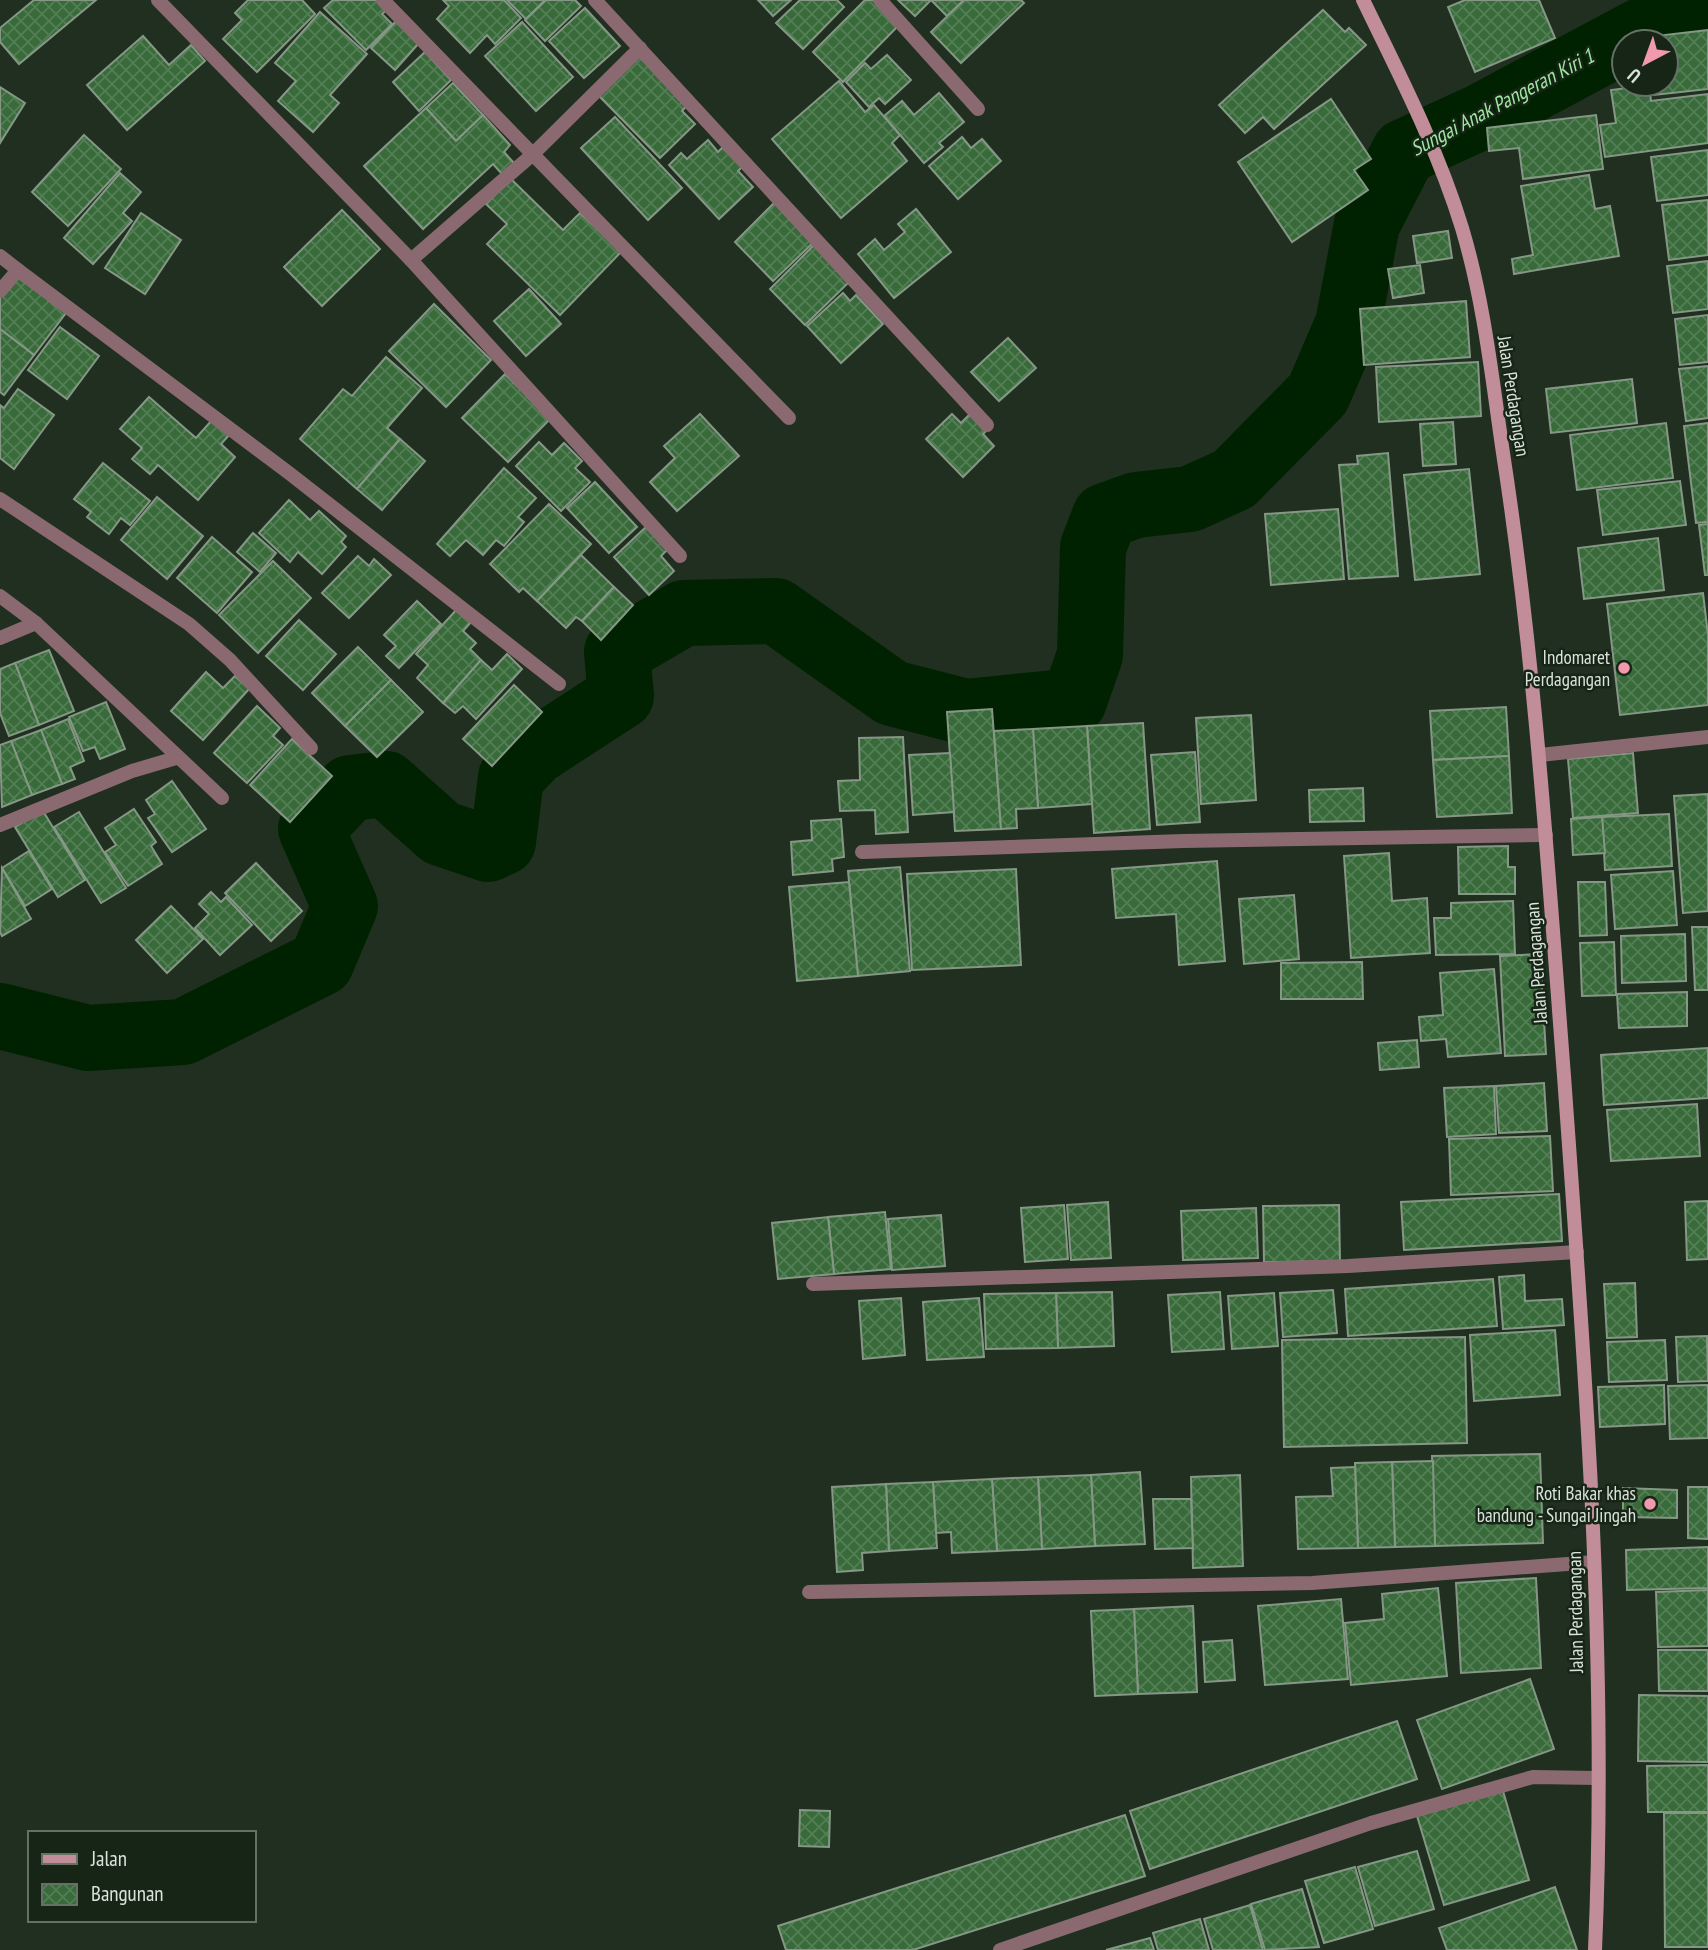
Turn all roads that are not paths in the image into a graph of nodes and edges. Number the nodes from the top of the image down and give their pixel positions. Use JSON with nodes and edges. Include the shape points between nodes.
{"nodes":[{"id":1,"x":158,"y":0,"type":"edge"},
{"id":2,"x":383,"y":0,"type":"edge"},
{"id":3,"x":595,"y":0,"type":"edge"},
{"id":4,"x":880,"y":0,"type":"edge"},
{"id":5,"x":1363,"y":0,"type":"edge"},
{"id":6,"x":640,"y":48,"type":"junction"},
{"id":7,"x":978,"y":109,"type":"dead end"},
{"id":8,"x":532,"y":155,"type":"junction"},
{"id":9,"x":0,"y":256,"type":"edge"},
{"id":10,"x":411,"y":260,"type":"junction"},
{"id":11,"x":18,"y":270,"type":"junction"},
{"id":12,"x":0,"y":291,"type":"edge"},
{"id":13,"x":789,"y":418,"type":"dead end"},
{"id":14,"x":987,"y":425,"type":"dead end"},
{"id":15,"x":0,"y":499,"type":"edge"},
{"id":16,"x":680,"y":556,"type":"dead end"},
{"id":17,"x":0,"y":596,"type":"edge"},
{"id":18,"x":36,"y":623,"type":"junction"},
{"id":19,"x":0,"y":638,"type":"edge"},
{"id":20,"x":559,"y":684,"type":"dead end"},
{"id":21,"x":1708,"y":737,"type":"edge"},
{"id":22,"x":311,"y":748,"type":"dead end"},
{"id":23,"x":1540,"y":755,"type":"junction"},
{"id":24,"x":176,"y":758,"type":"junction"},
{"id":25,"x":222,"y":798,"type":"dead end"},
{"id":26,"x":0,"y":825,"type":"edge"},
{"id":27,"x":1546,"y":835,"type":"junction"},
{"id":28,"x":862,"y":852,"type":"dead end"},
{"id":29,"x":1577,"y":1252,"type":"junction"},
{"id":30,"x":813,"y":1284,"type":"dead end"},
{"id":31,"x":1594,"y":1562,"type":"junction"},
{"id":32,"x":809,"y":1592,"type":"dead end"},
{"id":33,"x":1597,"y":1778,"type":"junction"},
{"id":34,"x":1000,"y":1950,"type":"edge"},
{"id":35,"x":1595,"y":1950,"type":"edge"}],
"edges":[{"from":1,"to":10,"type":"street"},
{"from":2,"to":8,"type":"street"},
{"from":3,"to":6,"type":"street"},
{"from":4,"to":7,"type":"street"},
{"from":5,"to":23,"type":"street","name":"Jalan Perdagangan","via":[[1443,174],[1482,313],[1524,589]]},
{"from":6,"to":8,"type":"street"},
{"from":6,"to":14,"type":"street"},
{"from":8,"to":10,"type":"street"},
{"from":8,"to":13,"type":"street"},
{"from":9,"to":11,"type":"street"},
{"from":10,"to":16,"type":"street"},
{"from":11,"to":12,"type":"street"},
{"from":11,"to":20,"type":"street"},
{"from":15,"to":22,"type":"street","via":[[188,624],[230,660]]},
{"from":17,"to":18,"type":"street"},
{"from":18,"to":19,"type":"street"},
{"from":18,"to":24,"type":"street"},
{"from":21,"to":23,"type":"street"},
{"from":23,"to":27,"type":"street","name":"Jalan Perdagangan"},
{"from":24,"to":25,"type":"street"},
{"from":24,"to":26,"type":"street","via":[[132,771]]},
{"from":27,"to":28,"type":"street"},
{"from":27,"to":29,"type":"street","name":"Jalan Perdagangan"},
{"from":29,"to":30,"type":"street","via":[[1348,1266]]},
{"from":29,"to":31,"type":"street","name":"Jalan Perdagangan"},
{"from":31,"to":32,"type":"street","via":[[1312,1583]]},
{"from":31,"to":33,"type":"street","name":"Jalan Perdagangan"},
{"from":33,"to":34,"type":"street","via":[[1533,1777],[1371,1823]]},
{"from":33,"to":35,"type":"street","name":"Jalan Perdagangan"}]}
